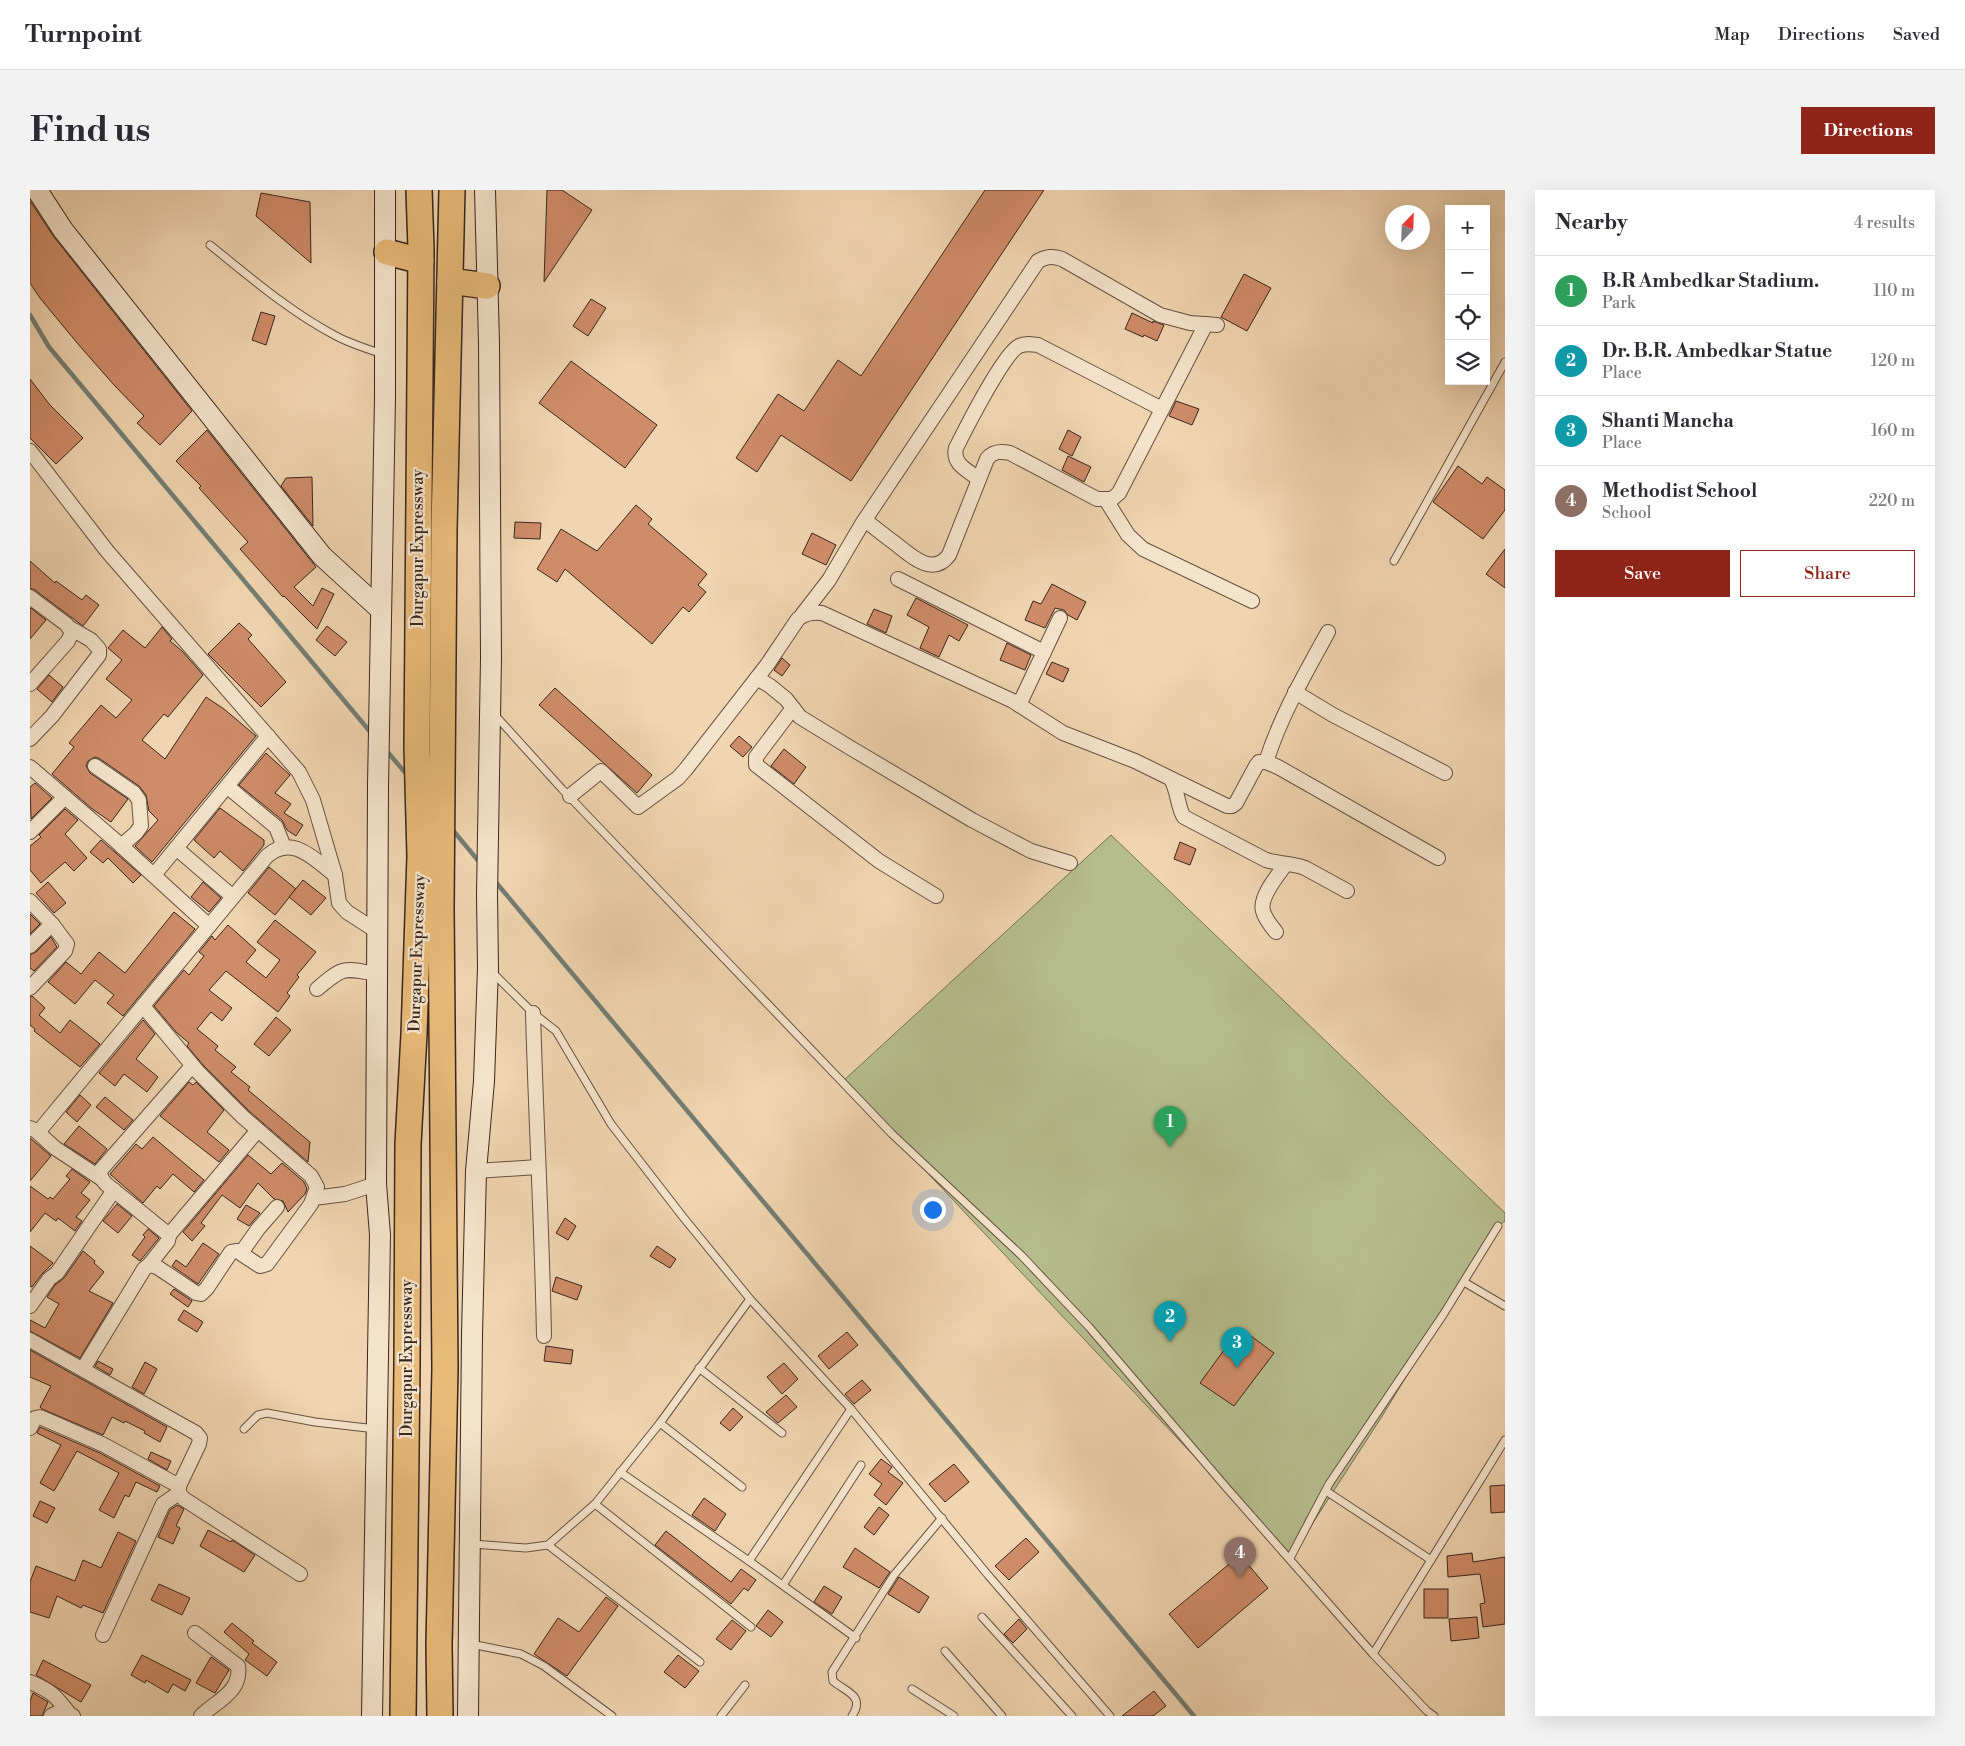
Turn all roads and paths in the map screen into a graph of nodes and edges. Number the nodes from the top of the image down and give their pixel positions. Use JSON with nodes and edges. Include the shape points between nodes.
{"nodes":[{"id":1,"x":37,"y":190,"type":"edge"},
{"id":2,"x":385,"y":190,"type":"edge"},
{"id":3,"x":419,"y":190,"type":"edge"},
{"id":4,"x":452,"y":190,"type":"edge"},
{"id":5,"x":485,"y":190,"type":"edge"},
{"id":6,"x":210,"y":245,"type":"dead end"},
{"id":7,"x":386,"y":252,"type":"junction"},
{"id":8,"x":421,"y":261,"type":"junction"},
{"id":9,"x":450,"y":281,"type":"junction"},
{"id":10,"x":487,"y":286,"type":"junction"},
{"id":11,"x":386,"y":355,"type":"junction"},
{"id":12,"x":1505,"y":362,"type":"edge"},
{"id":13,"x":1162,"y":409,"type":"junction"},
{"id":14,"x":30,"y":451,"type":"edge"},
{"id":15,"x":979,"y":479,"type":"junction"},
{"id":16,"x":1106,"y":500,"type":"junction"},
{"id":17,"x":865,"y":520,"type":"junction"},
{"id":18,"x":1394,"y":561,"type":"dead end"},
{"id":19,"x":898,"y":579,"type":"dead end"},
{"id":20,"x":30,"y":597,"type":"edge"},
{"id":21,"x":1252,"y":601,"type":"dead end"},
{"id":22,"x":381,"y":610,"type":"junction"},
{"id":23,"x":802,"y":615,"type":"junction"},
{"id":24,"x":1060,"y":618,"type":"dead end"},
{"id":25,"x":70,"y":628,"type":"junction"},
{"id":26,"x":1328,"y":632,"type":"dead end"},
{"id":27,"x":1044,"y":652,"type":"junction"},
{"id":28,"x":757,"y":678,"type":"junction"},
{"id":29,"x":30,"y":684,"type":"edge"},
{"id":30,"x":1295,"y":692,"type":"junction"},
{"id":31,"x":1019,"y":705,"type":"junction"},
{"id":32,"x":793,"y":708,"type":"junction"},
{"id":33,"x":490,"y":710,"type":"junction"},
{"id":34,"x":268,"y":736,"type":"junction"},
{"id":35,"x":30,"y":739,"type":"edge"},
{"id":36,"x":1266,"y":762,"type":"junction"},
{"id":37,"x":95,"y":766,"type":"dead end"},
{"id":38,"x":30,"y":767,"type":"edge"},
{"id":39,"x":1446,"y":773,"type":"dead end"},
{"id":40,"x":1172,"y":779,"type":"junction"},
{"id":41,"x":228,"y":787,"type":"junction"},
{"id":42,"x":570,"y":796,"type":"junction"},
{"id":43,"x":65,"y":797,"type":"junction"},
{"id":44,"x":30,"y":832,"type":"edge"},
{"id":45,"x":121,"y":846,"type":"junction"},
{"id":46,"x":284,"y":847,"type":"junction"},
{"id":47,"x":176,"y":848,"type":"junction"},
{"id":48,"x":1438,"y":858,"type":"dead end"},
{"id":49,"x":1070,"y":863,"type":"dead end"},
{"id":50,"x":1286,"y":864,"type":"junction"},
{"id":51,"x":335,"y":875,"type":"junction"},
{"id":52,"x":154,"y":876,"type":"junction"},
{"id":53,"x":1347,"y":891,"type":"dead end"},
{"id":54,"x":232,"y":896,"type":"junction"},
{"id":55,"x":936,"y":896,"type":"dead end"},
{"id":56,"x":30,"y":901,"type":"edge"},
{"id":57,"x":52,"y":924,"type":"junction"},
{"id":58,"x":209,"y":926,"type":"junction"},
{"id":59,"x":378,"y":932,"type":"junction"},
{"id":60,"x":1276,"y":932,"type":"dead end"},
{"id":61,"x":30,"y":946,"type":"edge"},
{"id":62,"x":488,"y":968,"type":"junction"},
{"id":63,"x":377,"y":974,"type":"junction"},
{"id":64,"x":30,"y":988,"type":"edge"},
{"id":65,"x":317,"y":989,"type":"dead end"},
{"id":66,"x":143,"y":1006,"type":"junction"},
{"id":67,"x":533,"y":1013,"type":"junction"},
{"id":68,"x":192,"y":1066,"type":"junction"},
{"id":69,"x":32,"y":1129,"type":"edge"},
{"id":70,"x":258,"y":1130,"type":"junction"},
{"id":71,"x":538,"y":1167,"type":"junction"},
{"id":72,"x":476,"y":1171,"type":"junction"},
{"id":73,"x":102,"y":1180,"type":"junction"},
{"id":74,"x":376,"y":1184,"type":"junction"},
{"id":75,"x":114,"y":1190,"type":"junction"},
{"id":76,"x":314,"y":1198,"type":"junction"},
{"id":77,"x":278,"y":1207,"type":"dead end"},
{"id":78,"x":1498,"y":1226,"type":"dead end"},
{"id":79,"x":170,"y":1235,"type":"junction"},
{"id":80,"x":241,"y":1253,"type":"junction"},
{"id":81,"x":149,"y":1266,"type":"junction"},
{"id":82,"x":1464,"y":1282,"type":"junction"},
{"id":83,"x":750,"y":1299,"type":"junction"},
{"id":84,"x":30,"y":1306,"type":"edge"},
{"id":85,"x":1505,"y":1306,"type":"edge"},
{"id":86,"x":544,"y":1336,"type":"dead end"},
{"id":87,"x":30,"y":1340,"type":"edge"},
{"id":88,"x":699,"y":1368,"type":"junction"},
{"id":89,"x":83,"y":1369,"type":"junction"},
{"id":90,"x":851,"y":1409,"type":"junction"},
{"id":91,"x":660,"y":1423,"type":"junction"},
{"id":92,"x":30,"y":1428,"type":"edge"},
{"id":93,"x":244,"y":1429,"type":"dead end"},
{"id":94,"x":376,"y":1429,"type":"junction"},
{"id":95,"x":782,"y":1433,"type":"dead end"},
{"id":96,"x":1505,"y":1440,"type":"edge"},
{"id":97,"x":861,"y":1465,"type":"dead end"},
{"id":98,"x":620,"y":1472,"type":"junction"},
{"id":99,"x":742,"y":1487,"type":"dead end"},
{"id":100,"x":179,"y":1489,"type":"junction"},
{"id":101,"x":1326,"y":1491,"type":"junction"},
{"id":102,"x":595,"y":1504,"type":"junction"},
{"id":103,"x":942,"y":1518,"type":"junction"},
{"id":104,"x":469,"y":1544,"type":"junction"},
{"id":105,"x":548,"y":1545,"type":"junction"},
{"id":106,"x":1290,"y":1558,"type":"junction"},
{"id":107,"x":749,"y":1560,"type":"junction"},
{"id":108,"x":1431,"y":1560,"type":"junction"},
{"id":109,"x":300,"y":1574,"type":"dead end"},
{"id":110,"x":783,"y":1585,"type":"junction"},
{"id":111,"x":982,"y":1617,"type":"dead end"},
{"id":112,"x":751,"y":1627,"type":"dead end"},
{"id":113,"x":195,"y":1633,"type":"dead end"},
{"id":114,"x":103,"y":1635,"type":"dead end"},
{"id":115,"x":856,"y":1638,"type":"junction"},
{"id":116,"x":468,"y":1643,"type":"junction"},
{"id":117,"x":945,"y":1651,"type":"dead end"},
{"id":118,"x":1373,"y":1654,"type":"junction"},
{"id":119,"x":700,"y":1662,"type":"dead end"},
{"id":120,"x":30,"y":1682,"type":"edge"},
{"id":121,"x":744,"y":1685,"type":"dead end"},
{"id":122,"x":912,"y":1689,"type":"dead end"},
{"id":123,"x":71,"y":1714,"type":"edge"},
{"id":124,"x":52,"y":1716,"type":"edge"},
{"id":125,"x":201,"y":1716,"type":"edge"},
{"id":126,"x":372,"y":1716,"type":"edge"},
{"id":127,"x":403,"y":1716,"type":"edge"},
{"id":128,"x":440,"y":1716,"type":"edge"},
{"id":129,"x":468,"y":1716,"type":"edge"},
{"id":130,"x":612,"y":1716,"type":"edge"},
{"id":131,"x":721,"y":1716,"type":"edge"},
{"id":132,"x":852,"y":1716,"type":"edge"},
{"id":133,"x":954,"y":1716,"type":"edge"},
{"id":134,"x":1002,"y":1716,"type":"edge"},
{"id":135,"x":1072,"y":1716,"type":"edge"},
{"id":136,"x":1110,"y":1716,"type":"edge"},
{"id":137,"x":1434,"y":1716,"type":"edge"}],
"edges":[{"from":1,"to":22,"type":"street","via":[[63,230],[322,556]]},
{"from":2,"to":7,"type":"street"},
{"from":3,"to":8,"type":"highway","name":"Durgapur Expressway"},
{"from":4,"to":9,"type":"highway","name":"Durgapur Expressway"},
{"from":5,"to":10,"type":"street"},
{"from":6,"to":11,"type":"lane","via":[[278,300],[321,328],[353,344]]},
{"from":7,"to":8,"type":"highway"},
{"from":7,"to":11,"type":"street"},
{"from":8,"to":127,"type":"highway","name":"Durgapur Expressway","via":[[417,747],[420,856],[408,1144]]},
{"from":9,"to":10,"type":"highway"},
{"from":9,"to":128,"type":"highway","name":"Durgapur Expressway","via":[[442,756],[445,1369]]},
{"from":10,"to":33,"type":"street"},
{"from":11,"to":22,"type":"street"},
{"from":12,"to":18,"type":"lane"},
{"from":13,"to":15,"type":"street","via":[[1038,345],[1018,346],[991,384],[956,448],[954,456],[957,462]]},
{"from":13,"to":16,"type":"street","via":[[1119,493],[1112,500]]},
{"from":13,"to":17,"type":"street","via":[[1211,324],[1160,316],[1062,259],[1045,257],[1038,261]]},
{"from":14,"to":34,"type":"street","via":[[106,551]]},
{"from":15,"to":16,"type":"street","via":[[990,455],[1001,451],[1097,499]]},
{"from":15,"to":17,"type":"street","via":[[949,555],[935,565],[917,560]]},
{"from":16,"to":21,"type":"street","via":[[1128,535],[1143,549]]},
{"from":17,"to":23,"type":"street"},
{"from":19,"to":27,"type":"street"},
{"from":20,"to":25,"type":"street"},
{"from":22,"to":59,"type":"street"},
{"from":23,"to":28,"type":"street"},
{"from":23,"to":31,"type":"street","via":[[822,613]]},
{"from":24,"to":27,"type":"street"},
{"from":25,"to":29,"type":"street","via":[[72,636]]},
{"from":25,"to":35,"type":"street","via":[[91,640],[99,649],[99,655]]},
{"from":26,"to":30,"type":"street"},
{"from":27,"to":31,"type":"street"},
{"from":28,"to":32,"type":"street","via":[[779,693]]},
{"from":28,"to":42,"type":"street","via":[[678,778],[638,807],[601,771]]},
{"from":30,"to":36,"type":"street"},
{"from":30,"to":39,"type":"street"},
{"from":31,"to":40,"type":"street","via":[[1063,733]]},
{"from":32,"to":49,"type":"street","via":[[812,725],[972,820],[1031,852]]},
{"from":32,"to":55,"type":"street","via":[[756,757],[756,765],[879,861]]},
{"from":33,"to":42,"type":"lane"},
{"from":33,"to":62,"type":"street"},
{"from":34,"to":41,"type":"street"},
{"from":34,"to":51,"type":"street","via":[[307,786]]},
{"from":36,"to":40,"type":"street","via":[[1256,766],[1232,806]]},
{"from":36,"to":48,"type":"street"},
{"from":37,"to":45,"type":"street","via":[[139,800],[141,826]]},
{"from":38,"to":43,"type":"street"},
{"from":40,"to":50,"type":"street","via":[[1184,817],[1266,860]]},
{"from":41,"to":46,"type":"street","via":[[276,827]]},
{"from":41,"to":47,"type":"street"},
{"from":42,"to":106,"type":"lane","via":[[892,1134],[1022,1256],[1089,1327]]},
{"from":43,"to":44,"type":"street"},
{"from":43,"to":45,"type":"street"},
{"from":45,"to":52,"type":"street"},
{"from":46,"to":51,"type":"street","via":[[300,850]]},
{"from":46,"to":54,"type":"street","via":[[274,849],[266,856]]},
{"from":47,"to":52,"type":"street"},
{"from":47,"to":54,"type":"street"},
{"from":50,"to":53,"type":"street","via":[[1305,868]]},
{"from":50,"to":60,"type":"street","via":[[1263,902],[1264,914]]},
{"from":51,"to":59,"type":"street","via":[[341,907]]},
{"from":52,"to":58,"type":"street"},
{"from":54,"to":58,"type":"street"},
{"from":56,"to":57,"type":"street"},
{"from":57,"to":61,"type":"street"},
{"from":57,"to":64,"type":"street","via":[[67,947]]},
{"from":58,"to":66,"type":"street"},
{"from":59,"to":63,"type":"street"},
{"from":62,"to":67,"type":"lane"},
{"from":62,"to":72,"type":"street","via":[[484,1081]]},
{"from":63,"to":65,"type":"street","via":[[350,969],[337,972]]},
{"from":63,"to":74,"type":"street"},
{"from":66,"to":68,"type":"street"},
{"from":66,"to":69,"type":"street","via":[[40,1130]]},
{"from":67,"to":71,"type":"street"},
{"from":67,"to":83,"type":"lane","via":[[556,1031],[611,1124]]},
{"from":68,"to":70,"type":"street"},
{"from":68,"to":73,"type":"street","via":[[100,1168],[98,1172]]},
{"from":69,"to":73,"type":"street"},
{"from":70,"to":76,"type":"street","via":[[313,1178],[317,1187]]},
{"from":70,"to":79,"type":"street"},
{"from":71,"to":72,"type":"street"},
{"from":71,"to":86,"type":"street"},
{"from":72,"to":104,"type":"street"},
{"from":73,"to":75,"type":"street"},
{"from":74,"to":76,"type":"street","via":[[345,1194]]},
{"from":74,"to":94,"type":"street","via":[[380,1235]]},
{"from":75,"to":79,"type":"street"},
{"from":75,"to":84,"type":"street","via":[[57,1273],[43,1286]]},
{"from":76,"to":80,"type":"street","via":[[268,1264],[256,1264]]},
{"from":77,"to":80,"type":"street"},
{"from":78,"to":82,"type":"lane"},
{"from":79,"to":81,"type":"street"},
{"from":80,"to":81,"type":"street","via":[[234,1251],[227,1255],[201,1294],[160,1268]]},
{"from":81,"to":89,"type":"street","via":[[141,1272]]},
{"from":82,"to":85,"type":"lane"},
{"from":82,"to":101,"type":"lane"},
{"from":83,"to":88,"type":"lane"},
{"from":83,"to":90,"type":"lane"},
{"from":87,"to":89,"type":"street"},
{"from":88,"to":91,"type":"lane"},
{"from":88,"to":95,"type":"lane"},
{"from":89,"to":100,"type":"street","via":[[196,1433],[200,1438],[199,1444]]},
{"from":90,"to":103,"type":"lane"},
{"from":90,"to":107,"type":"lane"},
{"from":91,"to":98,"type":"lane"},
{"from":91,"to":99,"type":"lane"},
{"from":92,"to":100,"type":"street","via":[[35,1418],[40,1416],[104,1445]]},
{"from":93,"to":94,"type":"lane","via":[[258,1415],[268,1413]]},
{"from":94,"to":126,"type":"street"},
{"from":96,"to":108,"type":"lane"},
{"from":97,"to":110,"type":"lane"},
{"from":98,"to":102,"type":"lane"},
{"from":98,"to":107,"type":"lane"},
{"from":100,"to":109,"type":"street","via":[[184,1499]]},
{"from":100,"to":114,"type":"street","via":[[164,1504]]},
{"from":101,"to":106,"type":"lane"},
{"from":101,"to":108,"type":"lane"},
{"from":102,"to":105,"type":"lane"},
{"from":102,"to":112,"type":"lane"},
{"from":103,"to":115,"type":"lane","via":[[894,1575]]},
{"from":103,"to":136,"type":"lane"},
{"from":104,"to":105,"type":"lane","via":[[526,1548]]},
{"from":104,"to":116,"type":"street"},
{"from":105,"to":119,"type":"lane"},
{"from":106,"to":118,"type":"lane"},
{"from":107,"to":110,"type":"lane"},
{"from":108,"to":118,"type":"lane"},
{"from":110,"to":115,"type":"lane"},
{"from":111,"to":135,"type":"lane"},
{"from":113,"to":125,"type":"street","via":[[238,1666],[239,1675],[237,1684],[224,1699]]},
{"from":115,"to":132,"type":"lane","via":[[831,1677],[858,1701]]},
{"from":116,"to":129,"type":"street"},
{"from":116,"to":130,"type":"lane","via":[[521,1654],[544,1666]]},
{"from":117,"to":134,"type":"lane"},
{"from":118,"to":137,"type":"lane"},
{"from":120,"to":123,"type":"street","via":[[50,1691]]},
{"from":121,"to":131,"type":"lane"},
{"from":122,"to":133,"type":"lane"},
{"from":123,"to":124,"type":"street"}]}
